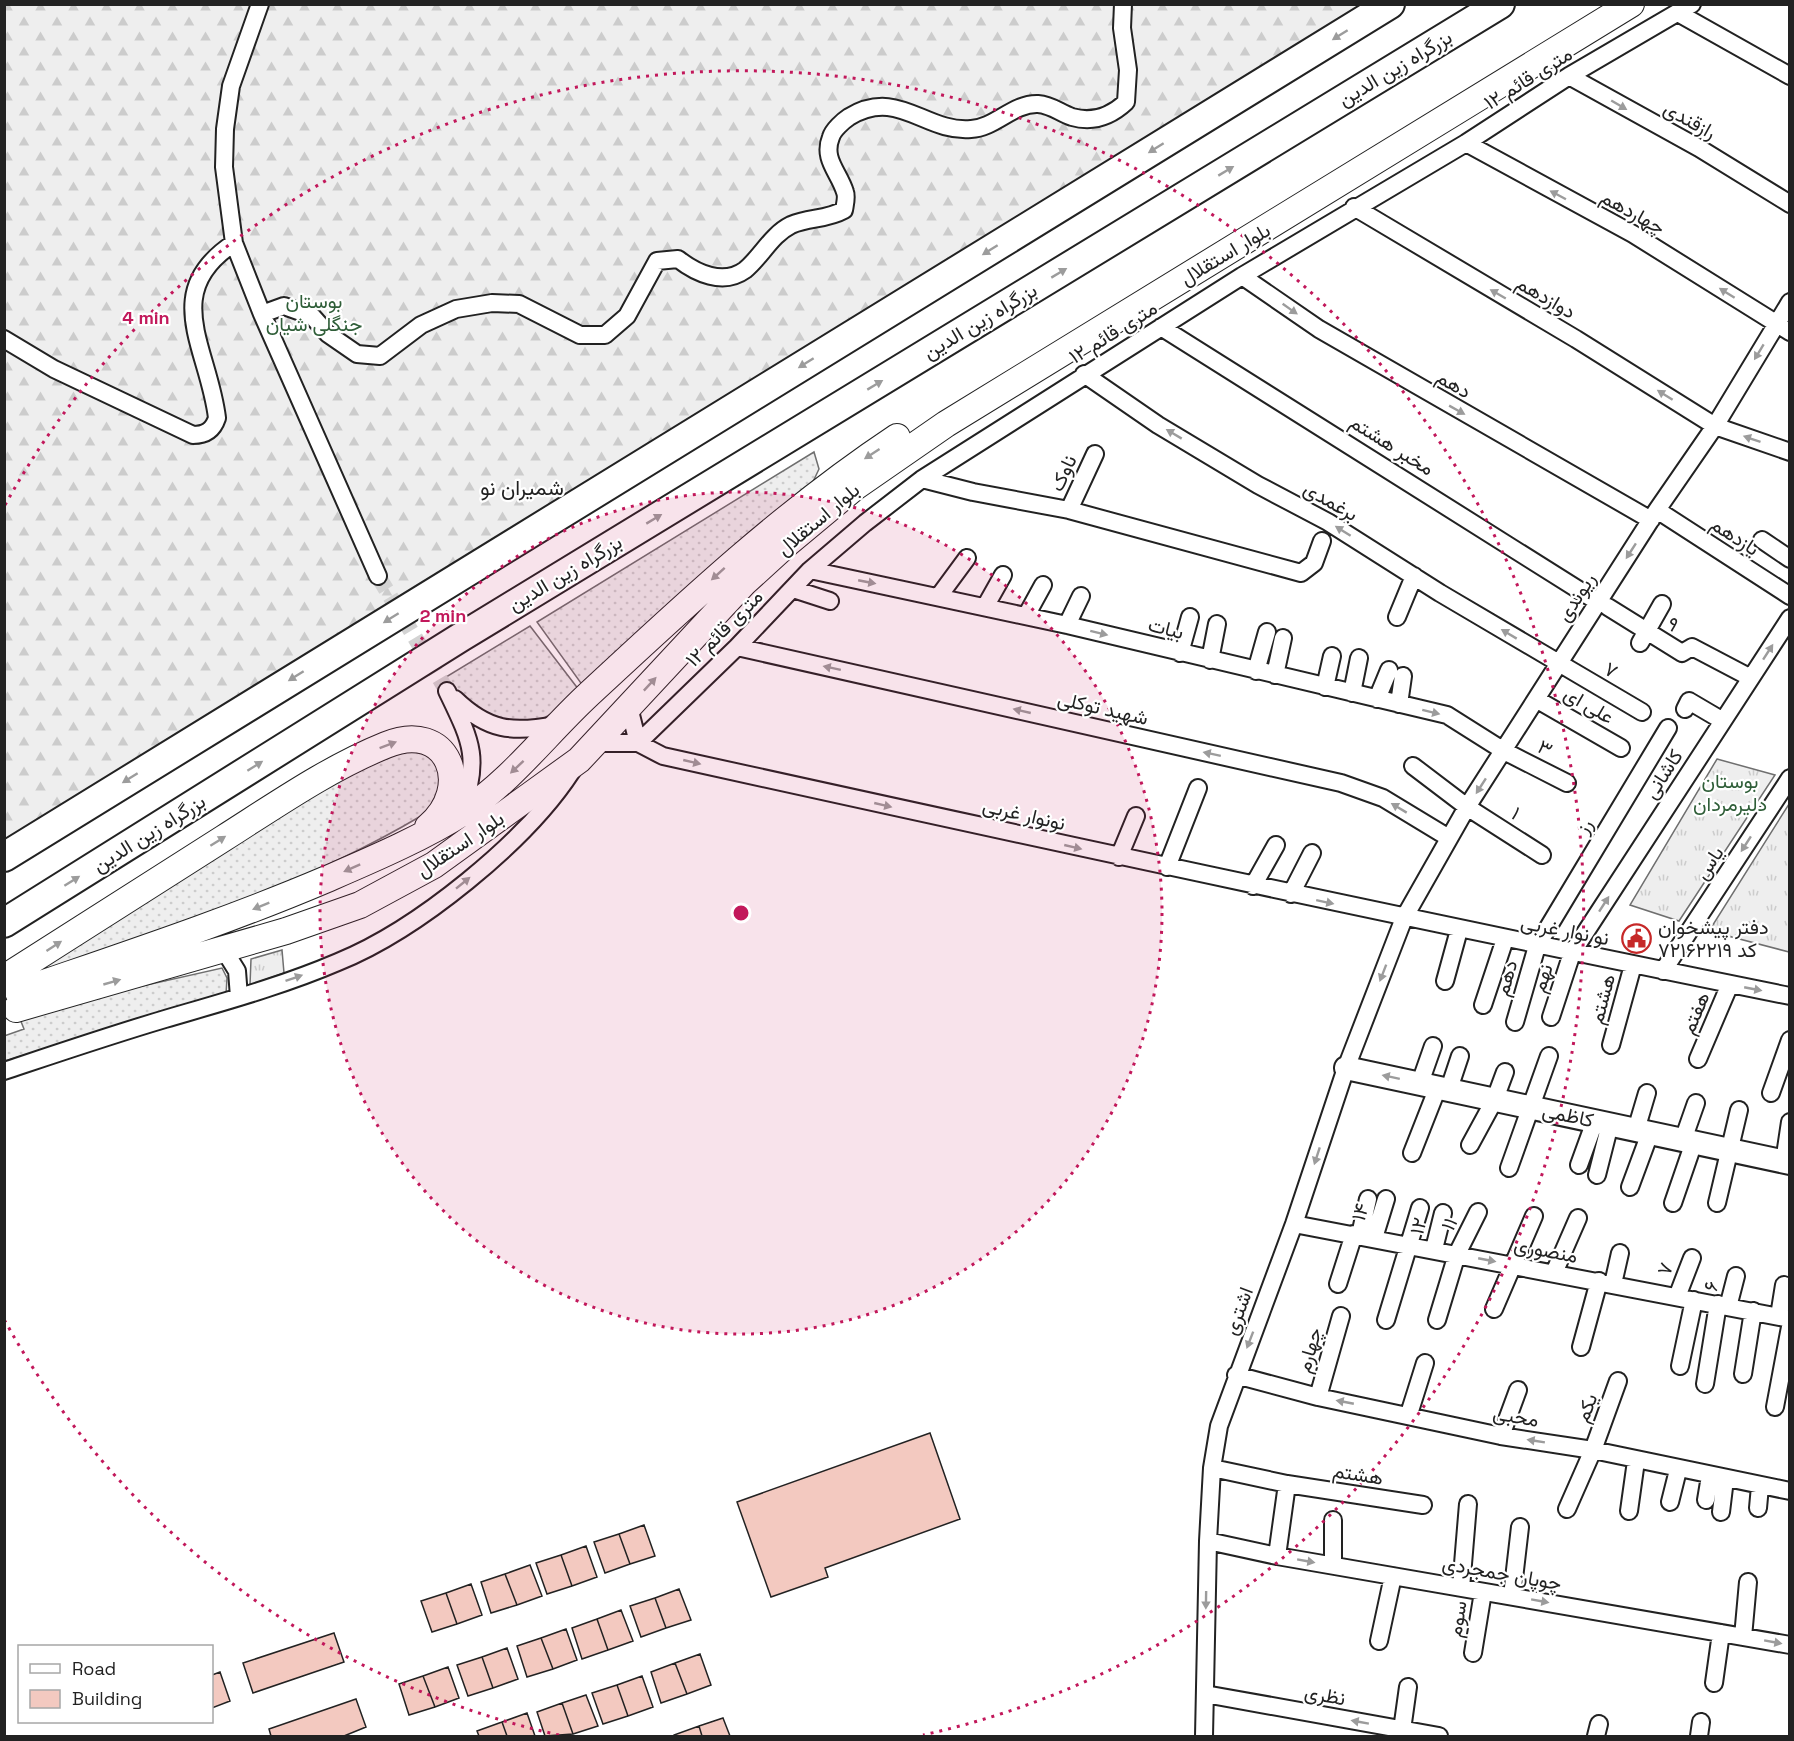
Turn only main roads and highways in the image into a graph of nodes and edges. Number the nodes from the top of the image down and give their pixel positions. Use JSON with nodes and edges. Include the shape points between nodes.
{"nodes":[{"id":1,"x":1390,"y":4,"type":"edge"},
{"id":2,"x":1500,"y":4,"type":"edge"},
{"id":3,"x":1601,"y":4,"type":"edge"},
{"id":4,"x":1632,"y":4,"type":"edge"},
{"id":5,"x":678,"y":611,"type":"junction"},
{"id":6,"x":701,"y":629,"type":"junction"},
{"id":7,"x":417,"y":836,"type":"junction"},
{"id":8,"x":4,"y":858,"type":"edge"},
{"id":9,"x":315,"y":884,"type":"junction"},
{"id":10,"x":326,"y":917,"type":"junction"},
{"id":11,"x":4,"y":922,"type":"edge"},
{"id":12,"x":13,"y":993,"type":"edge"}],
"edges":[{"from":1,"to":8,"type":"highway","one_way":true},
{"from":11,"to":2,"type":"highway","name":"بزرگراه زین الدین","one_way":true,"via":[[461,637]]},
{"from":3,"to":5,"type":"main road","name":"بلوار استقلال","one_way":true,"via":[[926,418],[849,469],[783,520]]},
{"from":4,"to":6,"type":"main road","name":"بلوار استقلال","via":[[946,424],[855,488],[789,542]]},
{"from":5,"to":6,"type":"main road","via":[[696,609],[703,621]]},
{"from":5,"to":7,"type":"main road","name":"بلوار استقلال","one_way":true,"via":[[504,779],[460,814]]},
{"from":10,"to":6,"type":"main road","name":"بلوار استقلال","one_way":true,"via":[[360,905],[434,864],[588,751]]},
{"from":7,"to":9,"type":"main road","name":"بلوار استقلال","one_way":true},
{"from":12,"to":7,"type":"main road","one_way":true,"via":[[287,798],[387,744],[414,738],[438,747],[450,765],[452,790],[449,804],[439,818]]},
{"from":9,"to":10,"type":"main road","via":[[301,899],[306,910]]},
{"from":9,"to":12,"type":"main road","name":"بلوار استقلال","one_way":true,"via":[[210,927]]},
{"from":12,"to":10,"type":"main road","name":"بلوار استقلال","one_way":true,"via":[[224,950]]}]}
